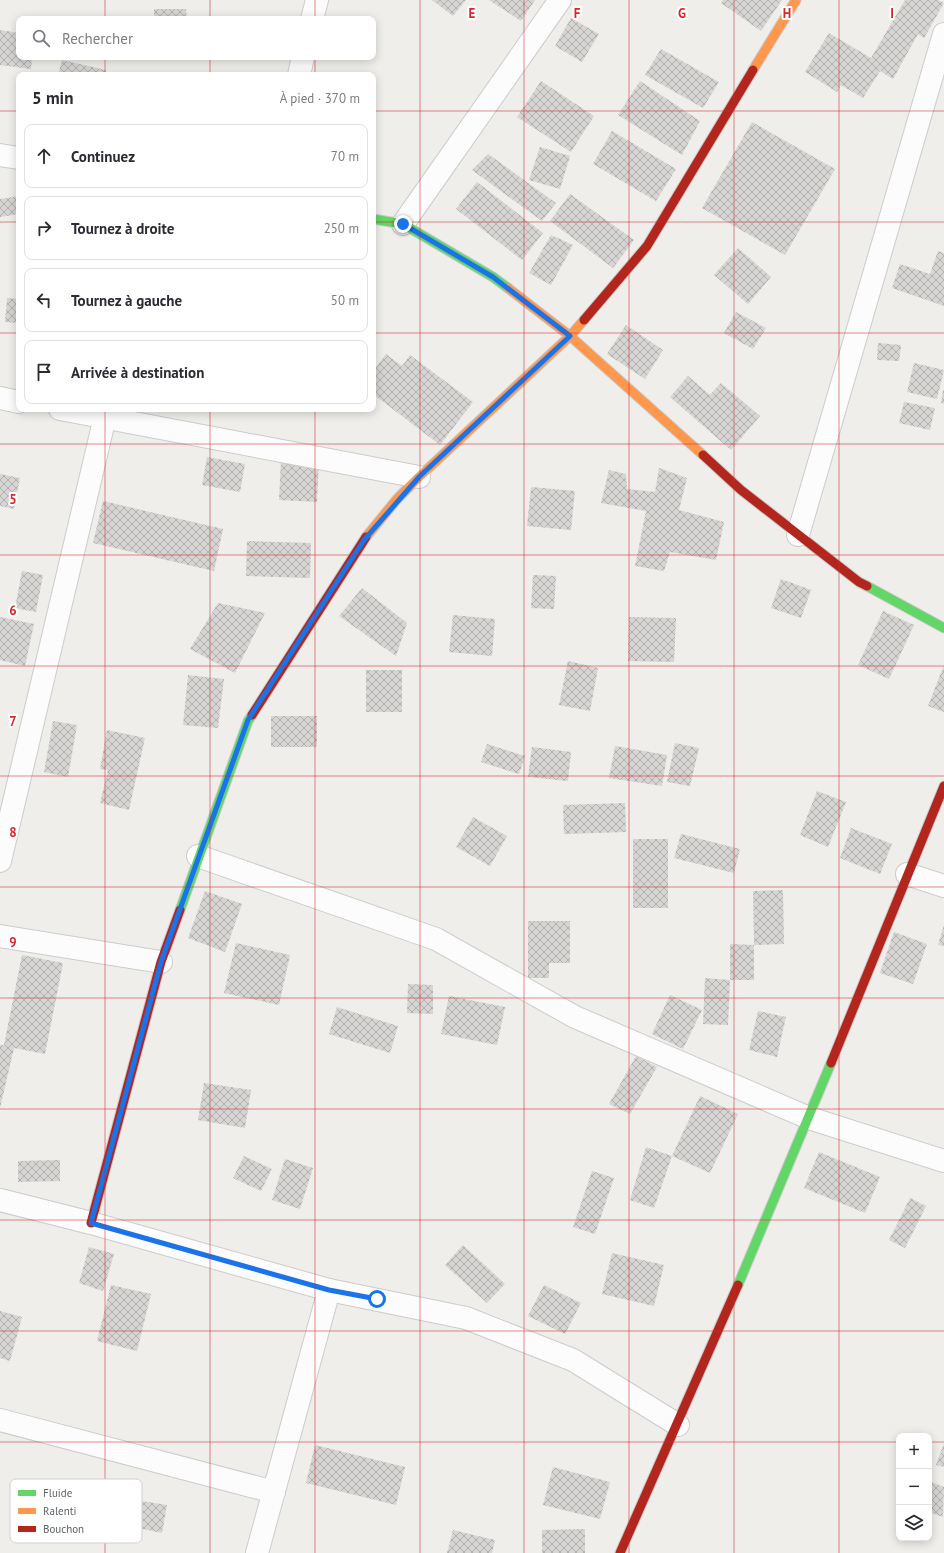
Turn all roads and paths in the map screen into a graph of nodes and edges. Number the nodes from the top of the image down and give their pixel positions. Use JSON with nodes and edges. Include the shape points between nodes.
{"nodes":[{"id":1,"x":317,"y":0,"type":"edge"},
{"id":2,"x":560,"y":0,"type":"edge"},
{"id":3,"x":796,"y":0,"type":"edge"},
{"id":4,"x":313,"y":16,"type":"edge"},
{"id":5,"x":944,"y":34,"type":"edge"},
{"id":6,"x":302,"y":60,"type":"edge"},
{"id":7,"x":300,"y":72,"type":"edge"},
{"id":8,"x":0,"y":155,"type":"edge"},
{"id":9,"x":16,"y":158,"type":"edge"},
{"id":10,"x":376,"y":220,"type":"edge"},
{"id":11,"x":403,"y":224,"type":"junction"},
{"id":12,"x":570,"y":336,"type":"junction"},
{"id":13,"x":0,"y":398,"type":"edge"},
{"id":14,"x":16,"y":401,"type":"edge"},
{"id":15,"x":77,"y":412,"type":"edge"},
{"id":16,"x":105,"y":417,"type":"junction"},
{"id":17,"x":419,"y":477,"type":"junction"},
{"id":18,"x":798,"y":535,"type":"junction"},
{"id":19,"x":944,"y":628,"type":"edge"},
{"id":20,"x":944,"y":786,"type":"edge"},
{"id":21,"x":198,"y":856,"type":"junction"},
{"id":22,"x":0,"y":861,"type":"edge"},
{"id":23,"x":907,"y":874,"type":"junction"},
{"id":24,"x":944,"y":886,"type":"edge"},
{"id":25,"x":0,"y":936,"type":"edge"},
{"id":26,"x":161,"y":962,"type":"junction"},
{"id":27,"x":808,"y":1118,"type":"junction"},
{"id":28,"x":944,"y":1161,"type":"edge"},
{"id":29,"x":0,"y":1200,"type":"edge"},
{"id":30,"x":91,"y":1223,"type":"junction"},
{"id":31,"x":329,"y":1290,"type":"junction"},
{"id":32,"x":0,"y":1420,"type":"edge"},
{"id":33,"x":678,"y":1425,"type":"junction"},
{"id":34,"x":274,"y":1492,"type":"junction"},
{"id":35,"x":257,"y":1553,"type":"edge"},
{"id":36,"x":620,"y":1553,"type":"edge"}],
"edges":[{"from":1,"to":4,"type":"street"},
{"from":2,"to":11,"type":"street"},
{"from":3,"to":12,"type":"street","via":[[647,246]]},
{"from":5,"to":18,"type":"street"},
{"from":6,"to":7,"type":"street"},
{"from":8,"to":9,"type":"street"},
{"from":10,"to":11,"type":"street"},
{"from":11,"to":12,"type":"street","via":[[493,277]]},
{"from":12,"to":17,"type":"street"},
{"from":12,"to":18,"type":"street","via":[[741,490]]},
{"from":13,"to":14,"type":"street"},
{"from":15,"to":16,"type":"street"},
{"from":16,"to":17,"type":"street"},
{"from":16,"to":22,"type":"street"},
{"from":17,"to":21,"type":"street","via":[[364,540],[248,720]]},
{"from":18,"to":19,"type":"street","via":[[859,582]]},
{"from":20,"to":23,"type":"street"},
{"from":21,"to":26,"type":"street"},
{"from":21,"to":27,"type":"street","via":[[436,939],[575,1017]]},
{"from":23,"to":24,"type":"street"},
{"from":23,"to":27,"type":"street"},
{"from":25,"to":26,"type":"street"},
{"from":26,"to":30,"type":"street"},
{"from":27,"to":28,"type":"street"},
{"from":27,"to":33,"type":"street"},
{"from":29,"to":30,"type":"street"},
{"from":30,"to":31,"type":"street"},
{"from":31,"to":33,"type":"street","via":[[466,1318],[573,1360]]},
{"from":31,"to":34,"type":"street"},
{"from":32,"to":34,"type":"street"},
{"from":33,"to":36,"type":"street"},
{"from":34,"to":35,"type":"street"}]}
